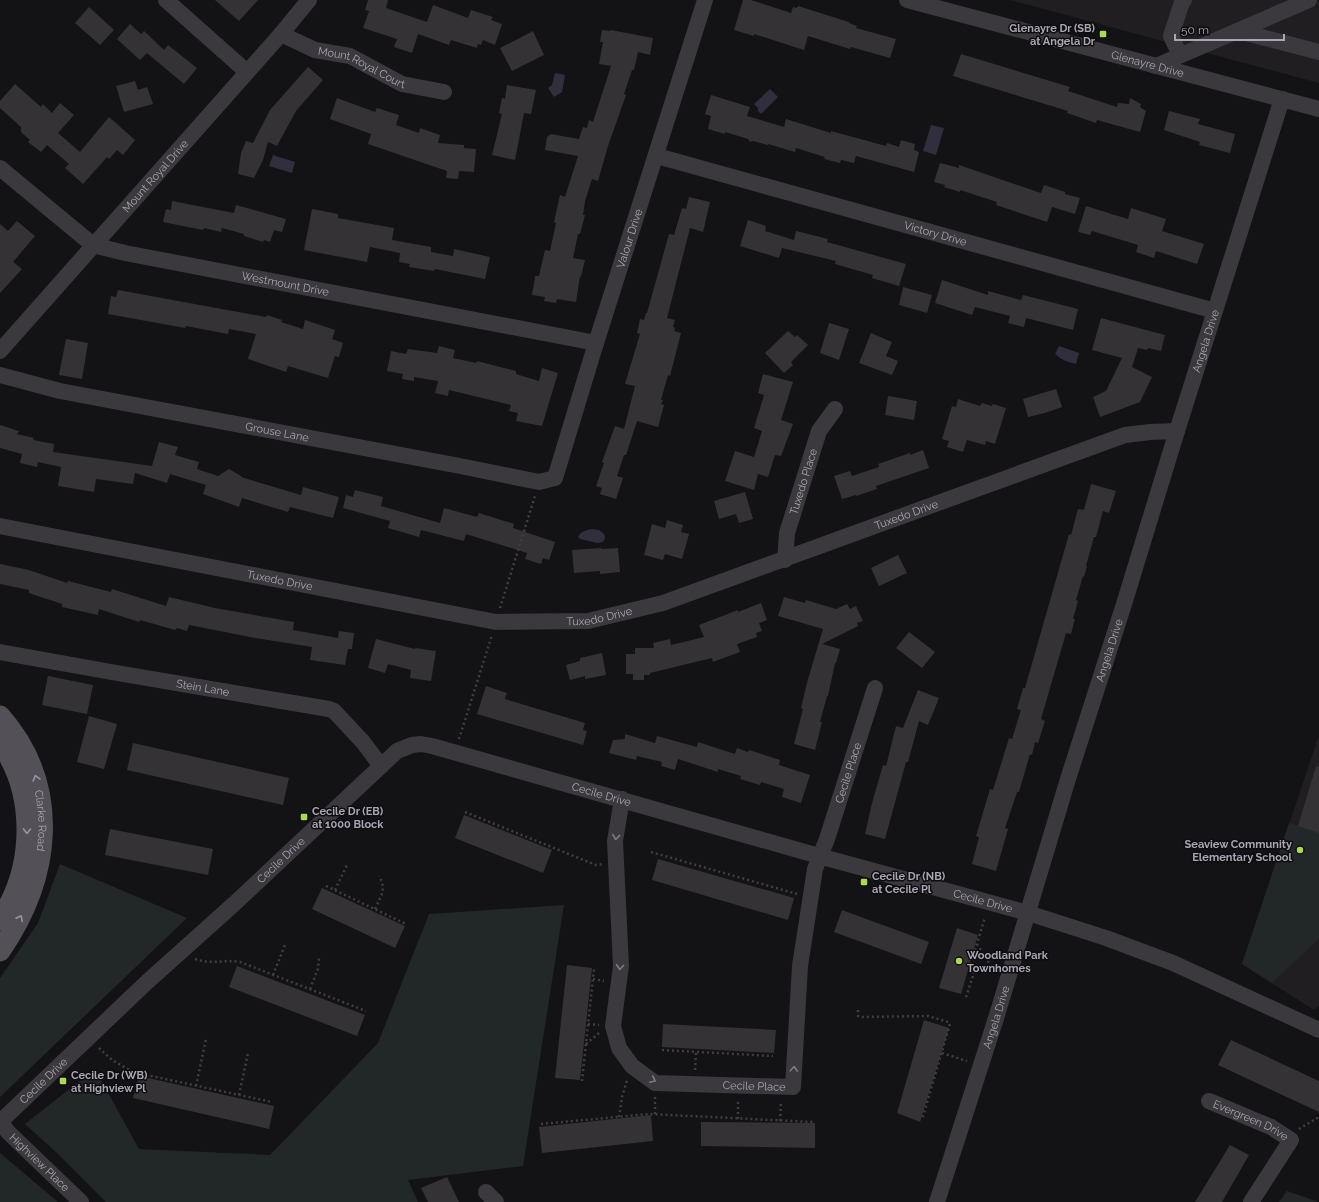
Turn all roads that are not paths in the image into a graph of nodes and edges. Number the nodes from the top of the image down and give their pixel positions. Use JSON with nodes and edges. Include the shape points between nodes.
{"nodes":[{"id":1,"x":166,"y":0,"type":"edge"},
{"id":2,"x":309,"y":0,"type":"edge"},
{"id":3,"x":705,"y":0,"type":"edge"},
{"id":4,"x":907,"y":0,"type":"edge"},
{"id":5,"x":1184,"y":0,"type":"edge"},
{"id":6,"x":1309,"y":0,"type":"edge"},
{"id":7,"x":1238,"y":31,"type":"junction"},
{"id":8,"x":281,"y":34,"type":"junction"},
{"id":9,"x":1319,"y":52,"type":"edge"},
{"id":10,"x":1180,"y":55,"type":"junction"},
{"id":11,"x":1156,"y":66,"type":"junction"},
{"id":12,"x":247,"y":72,"type":"junction"},
{"id":13,"x":444,"y":92,"type":"dead end"},
{"id":14,"x":1282,"y":99,"type":"junction"},
{"id":15,"x":1319,"y":109,"type":"edge"},
{"id":16,"x":657,"y":156,"type":"junction"},
{"id":17,"x":0,"y":168,"type":"edge"},
{"id":18,"x":93,"y":245,"type":"junction"},
{"id":19,"x":1215,"y":311,"type":"junction"},
{"id":20,"x":596,"y":343,"type":"junction"},
{"id":21,"x":0,"y":351,"type":"edge"},
{"id":22,"x":0,"y":375,"type":"edge"},
{"id":23,"x":835,"y":409,"type":"dead end"},
{"id":24,"x":1177,"y":431,"type":"junction"},
{"id":25,"x":555,"y":478,"type":"joint"},
{"id":26,"x":0,"y":526,"type":"edge"},
{"id":27,"x":785,"y":560,"type":"junction"},
{"id":28,"x":0,"y":652,"type":"edge"},
{"id":29,"x":875,"y":688,"type":"dead end"},
{"id":30,"x":0,"y":716,"type":"edge"},
{"id":31,"x":0,"y":742,"type":"edge"},
{"id":32,"x":381,"y":766,"type":"junction"},
{"id":33,"x":622,"y":799,"type":"junction"},
{"id":34,"x":820,"y":856,"type":"junction"},
{"id":35,"x":1028,"y":913,"type":"junction"},
{"id":36,"x":0,"y":920,"type":"edge"},
{"id":37,"x":0,"y":951,"type":"edge"},
{"id":38,"x":1319,"y":1030,"type":"edge"},
{"id":39,"x":1208,"y":1101,"type":"dead end"},
{"id":40,"x":0,"y":1122,"type":"edge"},
{"id":41,"x":81,"y":1202,"type":"edge"},
{"id":42,"x":937,"y":1202,"type":"edge"},
{"id":43,"x":1251,"y":1202,"type":"edge"}],
"edges":[{"from":1,"to":12,"type":"street"},
{"from":2,"to":8,"type":"street","name":"Mount Royal Drive"},
{"from":3,"to":16,"type":"street","name":"Valour Drive"},
{"from":4,"to":11,"type":"street","name":"Glenayre Drive"},
{"from":5,"to":10,"type":"street","via":[[1171,36]]},
{"from":6,"to":7,"type":"street"},
{"from":7,"to":9,"type":"street"},
{"from":7,"to":10,"type":"street"},
{"from":8,"to":12,"type":"street","name":"Mount Royal Drive"},
{"from":8,"to":13,"type":"street","name":"Mount Royal Court","via":[[315,50],[350,56],[402,84]]},
{"from":10,"to":11,"type":"street"},
{"from":11,"to":14,"type":"street","name":"Glenayre Drive"},
{"from":12,"to":18,"type":"street","name":"Mount Royal Drive"},
{"from":14,"to":15,"type":"street","name":"Glenayre Drive"},
{"from":14,"to":19,"type":"street","name":"Angela Drive"},
{"from":16,"to":19,"type":"street","name":"Victory Drive"},
{"from":16,"to":20,"type":"street","name":"Valour Drive"},
{"from":17,"to":18,"type":"street","name":"Westmount Drive"},
{"from":18,"to":20,"type":"street","name":"Westmount Drive"},
{"from":18,"to":21,"type":"street","name":"Mount Royal Drive"},
{"from":19,"to":24,"type":"street","name":"Angela Drive"},
{"from":20,"to":25,"type":"street","name":"Valour Drive"},
{"from":22,"to":25,"type":"street","name":"Grouse Lane","via":[[60,391],[539,482]]},
{"from":23,"to":27,"type":"street","name":"Tuxedo Place","via":[[819,431],[788,534]]},
{"from":24,"to":27,"type":"street","name":"Tuxedo Drive","via":[[1125,436]]},
{"from":24,"to":35,"type":"street","name":"Angela Drive"},
{"from":26,"to":27,"type":"street","name":"Tuxedo Drive","via":[[496,622],[588,621],[663,602]]},
{"from":28,"to":32,"type":"street","name":"Stein Lane","via":[[329,709],[334,711],[363,742]]},
{"from":29,"to":34,"type":"street","name":"Cecile Place"},
{"from":37,"to":30,"type":"main road","name":"Clarke Road","one_way":true,"via":[[18,922],[34,886],[42,829],[40,791],[34,770],[17,737]]},
{"from":31,"to":36,"type":"main road","name":"Clarke Road","one_way":true,"via":[[22,787],[27,831],[22,873],[13,897]]},
{"from":32,"to":33,"type":"street","name":"Cecile Drive","via":[[397,751],[412,744],[421,744]]},
{"from":32,"to":40,"type":"street","name":"Cecile Drive"},
{"from":33,"to":34,"type":"street","name":"Cecile Drive"},
{"from":33,"to":34,"type":"street","name":"Cecile Place","one_way":true,"via":[[615,841],[621,966],[613,1026],[619,1048],[632,1066],[655,1082],[792,1087],[800,966]]},
{"from":34,"to":35,"type":"street","name":"Cecile Drive"},
{"from":35,"to":38,"type":"street","name":"Cecile Drive","via":[[1173,963]]},
{"from":35,"to":42,"type":"street","name":"Angela Drive"},
{"from":39,"to":43,"type":"street","name":"Evergreen Drive","via":[[1271,1127],[1291,1140]]},
{"from":40,"to":41,"type":"street","name":"Highview Place"}]}
